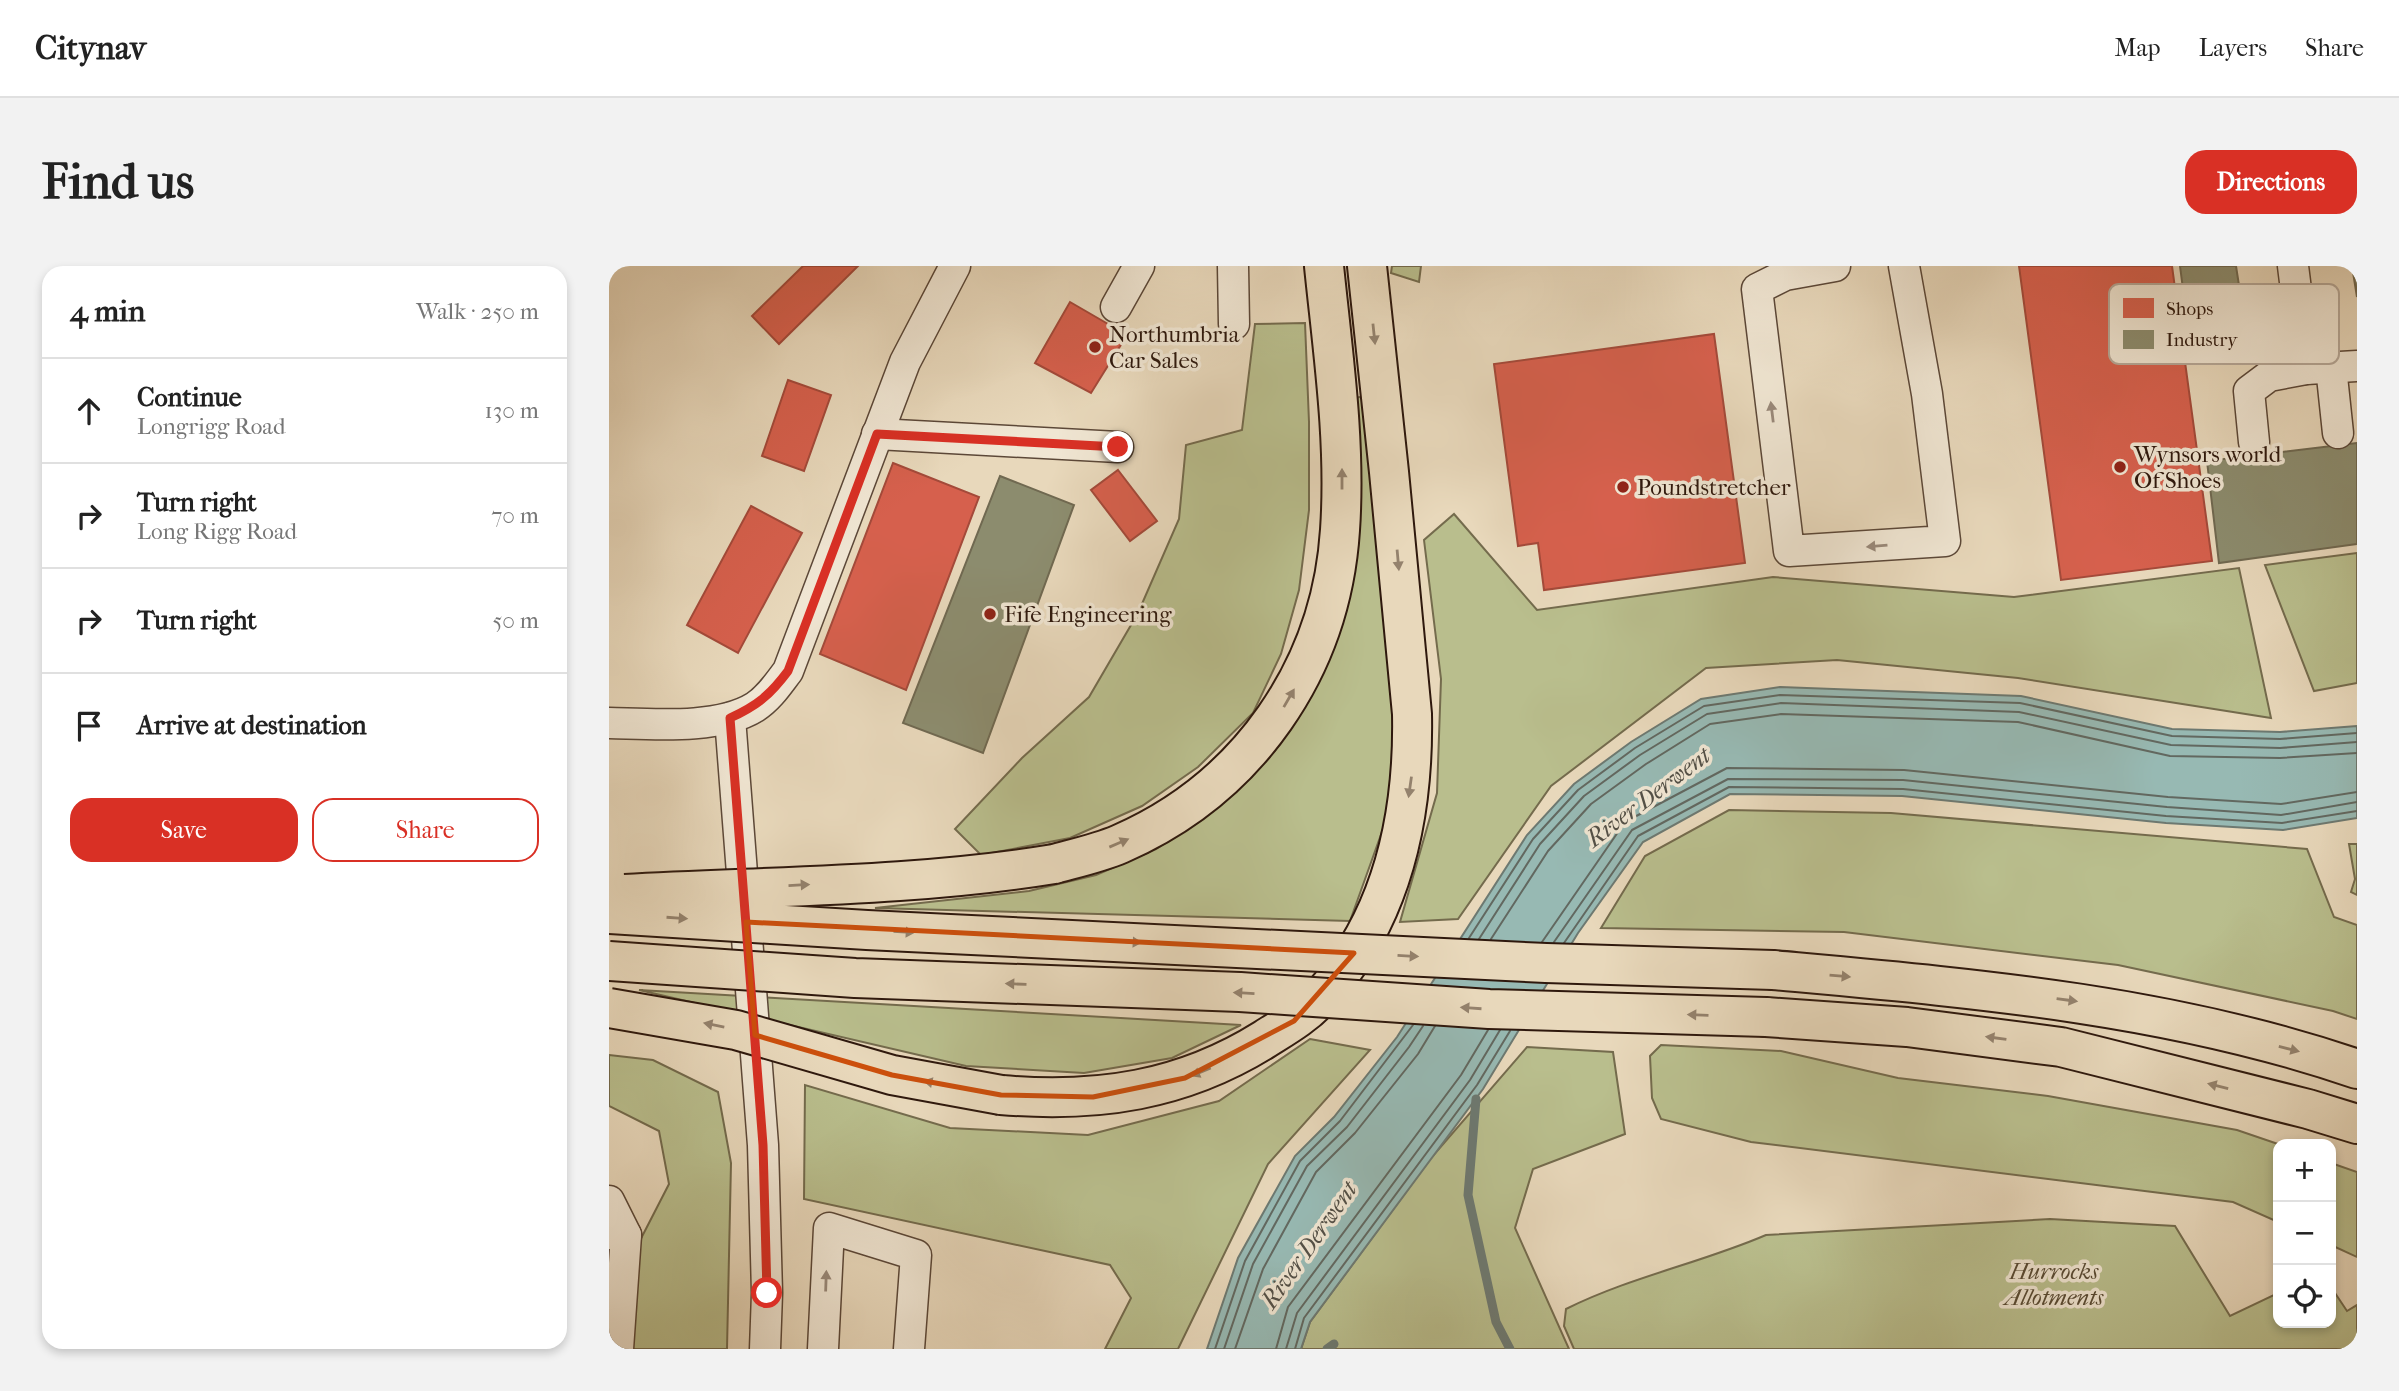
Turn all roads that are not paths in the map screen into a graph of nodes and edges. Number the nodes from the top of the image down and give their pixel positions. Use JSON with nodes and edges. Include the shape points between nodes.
{"nodes":[{"id":1,"x":955,"y":266,"type":"edge"},
{"id":2,"x":1139,"y":266,"type":"edge"},
{"id":3,"x":1233,"y":266,"type":"edge"},
{"id":4,"x":1324,"y":266,"type":"edge"},
{"id":5,"x":1367,"y":266,"type":"edge"},
{"id":6,"x":1835,"y":266,"type":"edge"},
{"id":7,"x":1904,"y":266,"type":"edge"},
{"id":8,"x":2293,"y":266,"type":"edge"},
{"id":9,"x":2300,"y":284,"type":"edge"},
{"id":10,"x":1116,"y":307,"type":"dead end"},
{"id":11,"x":1234,"y":324,"type":"dead end"},
{"id":12,"x":2331,"y":367,"type":"edge"},
{"id":13,"x":2338,"y":433,"type":"dead end"},
{"id":14,"x":877,"y":434,"type":"junction"},
{"id":15,"x":2254,"y":442,"type":"dead end"},
{"id":16,"x":1118,"y":447,"type":"dead end"},
{"id":17,"x":730,"y":718,"type":"junction"},
{"id":18,"x":609,"y":723,"type":"edge"},
{"id":19,"x":609,"y":895,"type":"edge"},
{"id":20,"x":609,"y":914,"type":"edge"},
{"id":21,"x":609,"y":961,"type":"edge"},
{"id":22,"x":609,"y":1008,"type":"edge"},
{"id":23,"x":2357,"y":1069,"type":"edge"},
{"id":24,"x":2357,"y":1124,"type":"edge"},
{"id":25,"x":609,"y":1201,"type":"edge"},
{"id":26,"x":617,"y":1235,"type":"edge"},
{"id":27,"x":618,"y":1349,"type":"edge"},
{"id":28,"x":765,"y":1349,"type":"edge"},
{"id":29,"x":823,"y":1349,"type":"edge"},
{"id":30,"x":909,"y":1349,"type":"edge"}],
"edges":[{"from":1,"to":14,"type":"street","via":[[905,362]]},
{"from":2,"to":10,"type":"street"},
{"from":3,"to":11,"type":"street"},
{"from":19,"to":4,"type":"highway","one_way":true,"bridge":true,"via":[[924,880],[1054,864],[1119,844],[1199,796],[1249,752],[1287,703],[1315,646],[1335,570],[1342,443]]},
{"from":5,"to":22,"type":"highway","one_way":true,"bridge":true,"via":[[1412,713],[1412,776],[1397,860],[1377,911],[1319,1000],[1294,1021],[1185,1078],[1121,1093],[1056,1099],[1001,1096],[892,1075],[737,1030]]},
{"from":7,"to":6,"type":"street","one_way":true,"via":[[1927,394],[1945,541],[1789,551],[1757,289],[1785,275]]},
{"from":8,"to":9,"type":"street"},
{"from":12,"to":13,"type":"street"},
{"from":12,"to":15,"type":"street","via":[[2269,376],[2249,391]]},
{"from":14,"to":16,"type":"street"},
{"from":14,"to":17,"type":"street","via":[[788,671],[755,707]]},
{"from":17,"to":18,"type":"street"},
{"from":17,"to":28,"type":"street","via":[[763,1145]]},
{"from":20,"to":23,"type":"highway","one_way":true,"bridge":true,"via":[[1546,963],[1773,970],[2074,1001],[2167,1019]]},
{"from":24,"to":21,"type":"highway","one_way":true,"bridge":true,"via":[[2061,1047],[1907,1027],[1766,1017],[1489,1009],[1240,992],[855,978]]},
{"from":25,"to":26,"type":"street"},
{"from":26,"to":27,"type":"street"},
{"from":29,"to":30,"type":"street","one_way":true,"via":[[829,1228],[916,1255]]}]}
